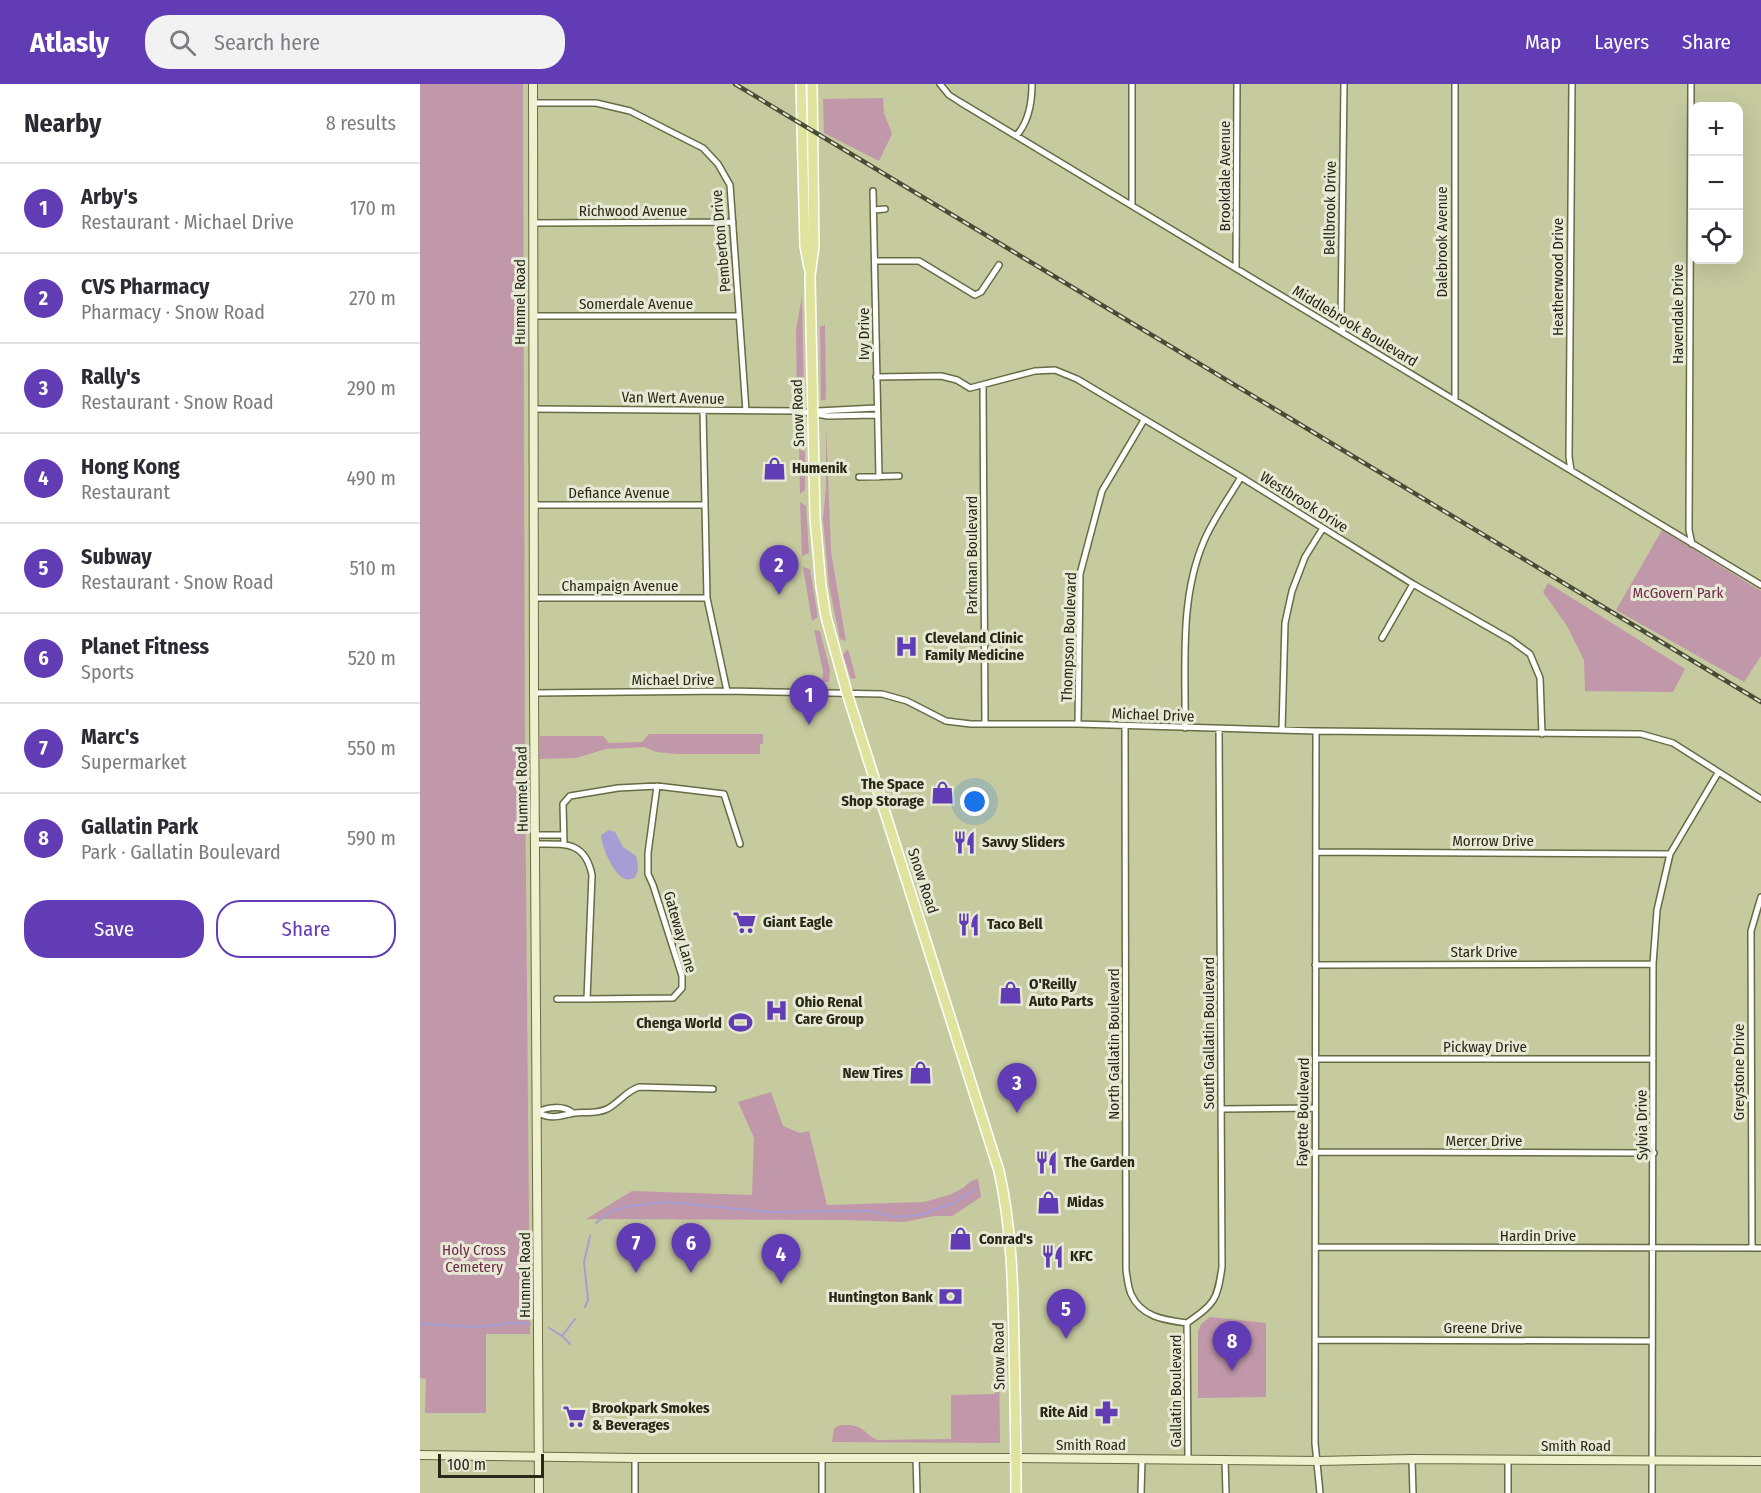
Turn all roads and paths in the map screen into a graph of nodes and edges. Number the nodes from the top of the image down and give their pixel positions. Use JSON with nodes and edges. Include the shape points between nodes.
{"nodes":[{"id":1,"x":533,"y":84,"type":"edge"},
{"id":2,"x":801,"y":84,"type":"edge"},
{"id":3,"x":812,"y":84,"type":"edge"},
{"id":4,"x":940,"y":84,"type":"edge"},
{"id":5,"x":1032,"y":84,"type":"edge"},
{"id":6,"x":1132,"y":84,"type":"edge"},
{"id":7,"x":1237,"y":84,"type":"edge"},
{"id":8,"x":1344,"y":84,"type":"edge"},
{"id":9,"x":1455,"y":84,"type":"edge"},
{"id":10,"x":1572,"y":84,"type":"edge"},
{"id":11,"x":1691,"y":84,"type":"edge"},
{"id":12,"x":533,"y":103,"type":"junction"},
{"id":13,"x":1016,"y":136,"type":"junction"},
{"id":14,"x":873,"y":191,"type":"dead end"},
{"id":15,"x":1132,"y":205,"type":"junction"},
{"id":16,"x":885,"y":209,"type":"dead end"},
{"id":17,"x":874,"y":210,"type":"junction"},
{"id":18,"x":733,"y":222,"type":"junction"},
{"id":19,"x":534,"y":224,"type":"junction"},
{"id":20,"x":875,"y":261,"type":"junction"},
{"id":21,"x":999,"y":264,"type":"dead end"},
{"id":22,"x":1236,"y":268,"type":"junction"},
{"id":23,"x":810,"y":276,"type":"junction"},
{"id":24,"x":533,"y":316,"type":"junction"},
{"id":25,"x":739,"y":316,"type":"junction"},
{"id":26,"x":1343,"y":333,"type":"junction"},
{"id":27,"x":876,"y":377,"type":"junction"},
{"id":28,"x":983,"y":385,"type":"junction"},
{"id":29,"x":1455,"y":400,"type":"junction"},
{"id":30,"x":876,"y":408,"type":"junction"},
{"id":31,"x":533,"y":409,"type":"junction"},
{"id":32,"x":703,"y":411,"type":"junction"},
{"id":33,"x":746,"y":411,"type":"junction"},
{"id":34,"x":813,"y":412,"type":"junction"},
{"id":35,"x":876,"y":415,"type":"junction"},
{"id":36,"x":1144,"y":420,"type":"junction"},
{"id":37,"x":1571,"y":470,"type":"junction"},
{"id":38,"x":899,"y":476,"type":"dead end"},
{"id":39,"x":859,"y":477,"type":"dead end"},
{"id":40,"x":879,"y":477,"type":"junction"},
{"id":41,"x":1241,"y":477,"type":"junction"},
{"id":42,"x":533,"y":505,"type":"junction"},
{"id":43,"x":704,"y":505,"type":"junction"},
{"id":44,"x":1323,"y":528,"type":"junction"},
{"id":45,"x":1692,"y":544,"type":"junction"},
{"id":46,"x":1413,"y":585,"type":"junction"},
{"id":47,"x":1761,"y":585,"type":"edge"},
{"id":48,"x":533,"y":598,"type":"junction"},
{"id":49,"x":707,"y":598,"type":"junction"},
{"id":50,"x":1382,"y":638,"type":"dead end"},
{"id":51,"x":727,"y":692,"type":"junction"},
{"id":52,"x":534,"y":693,"type":"junction"},
{"id":53,"x":847,"y":693,"type":"junction"},
{"id":54,"x":985,"y":724,"type":"junction"},
{"id":55,"x":1078,"y":724,"type":"junction"},
{"id":56,"x":1125,"y":726,"type":"junction"},
{"id":57,"x":1185,"y":728,"type":"junction"},
{"id":58,"x":1219,"y":729,"type":"junction"},
{"id":59,"x":1282,"y":730,"type":"junction"},
{"id":60,"x":1316,"y":731,"type":"junction"},
{"id":61,"x":1542,"y":734,"type":"junction"},
{"id":62,"x":1718,"y":772,"type":"junction"},
{"id":63,"x":657,"y":786,"type":"junction"},
{"id":64,"x":1761,"y":799,"type":"edge"},
{"id":65,"x":536,"y":835,"type":"junction"},
{"id":66,"x":563,"y":835,"type":"junction"},
{"id":67,"x":536,"y":844,"type":"junction"},
{"id":68,"x":564,"y":844,"type":"junction"},
{"id":69,"x":740,"y":844,"type":"dead end"},
{"id":70,"x":1317,"y":852,"type":"junction"},
{"id":71,"x":1670,"y":854,"type":"junction"},
{"id":72,"x":1761,"y":897,"type":"edge"},
{"id":73,"x":1653,"y":964,"type":"junction"},
{"id":74,"x":1315,"y":965,"type":"junction"},
{"id":75,"x":557,"y":999,"type":"dead end"},
{"id":76,"x":587,"y":999,"type":"junction"},
{"id":77,"x":1317,"y":1059,"type":"junction"},
{"id":78,"x":1653,"y":1059,"type":"junction"},
{"id":79,"x":712,"y":1089,"type":"dead end"},
{"id":80,"x":1315,"y":1108,"type":"junction"},
{"id":81,"x":1222,"y":1109,"type":"junction"},
{"id":82,"x":537,"y":1112,"type":"junction"},
{"id":83,"x":1314,"y":1152,"type":"junction"},
{"id":84,"x":1654,"y":1153,"type":"junction"},
{"id":85,"x":1316,"y":1247,"type":"junction"},
{"id":86,"x":1654,"y":1248,"type":"junction"},
{"id":87,"x":1752,"y":1248,"type":"junction"},
{"id":88,"x":1761,"y":1248,"type":"edge"},
{"id":89,"x":1187,"y":1323,"type":"junction"},
{"id":90,"x":1315,"y":1340,"type":"junction"},
{"id":91,"x":1652,"y":1341,"type":"junction"},
{"id":92,"x":420,"y":1455,"type":"edge"},
{"id":93,"x":539,"y":1455,"type":"junction"},
{"id":94,"x":916,"y":1457,"type":"junction"},
{"id":95,"x":635,"y":1458,"type":"junction"},
{"id":96,"x":822,"y":1458,"type":"junction"},
{"id":97,"x":1016,"y":1458,"type":"junction"},
{"id":98,"x":1142,"y":1459,"type":"junction"},
{"id":99,"x":1188,"y":1459,"type":"junction"},
{"id":100,"x":1412,"y":1459,"type":"junction"},
{"id":101,"x":1508,"y":1459,"type":"junction"},
{"id":102,"x":1225,"y":1460,"type":"junction"},
{"id":103,"x":1652,"y":1460,"type":"junction"},
{"id":104,"x":1318,"y":1461,"type":"junction"},
{"id":105,"x":1761,"y":1461,"type":"edge"},
{"id":106,"x":539,"y":1493,"type":"edge"},
{"id":107,"x":635,"y":1493,"type":"edge"},
{"id":108,"x":822,"y":1493,"type":"edge"},
{"id":109,"x":917,"y":1493,"type":"edge"},
{"id":110,"x":1016,"y":1493,"type":"edge"},
{"id":111,"x":1141,"y":1493,"type":"edge"},
{"id":112,"x":1226,"y":1493,"type":"edge"},
{"id":113,"x":1320,"y":1493,"type":"edge"},
{"id":114,"x":1413,"y":1493,"type":"edge"},
{"id":115,"x":1508,"y":1493,"type":"edge"},
{"id":116,"x":1652,"y":1493,"type":"edge"}],
"edges":[{"from":1,"to":12,"type":"street","name":"Hummel Road"},
{"from":2,"to":23,"type":"main road","name":"Snow Road","via":[[805,246]]},
{"from":3,"to":23,"type":"main road","name":"Snow Road","via":[[814,246]]},
{"from":4,"to":13,"type":"street","name":"Middlebrook Boulevard","via":[[950,95]]},
{"from":5,"to":13,"type":"street","via":[[1032,103],[1023,129]]},
{"from":6,"to":15,"type":"street"},
{"from":7,"to":22,"type":"street","name":"Brookdale Avenue"},
{"from":8,"to":26,"type":"street","name":"Bellbrook Drive"},
{"from":9,"to":29,"type":"street","name":"Dalebrook Avenue"},
{"from":10,"to":37,"type":"street","name":"Heatherwood Drive"},
{"from":11,"to":45,"type":"street","name":"Havendale Drive"},
{"from":12,"to":18,"type":"street","name":"Pemberton Drive","via":[[596,103],[630,111],[703,148],[730,185]]},
{"from":12,"to":19,"type":"street","name":"Hummel Road"},
{"from":13,"to":15,"type":"street","name":"Middlebrook Boulevard"},
{"from":14,"to":17,"type":"street","name":"Ivy Drive"},
{"from":15,"to":22,"type":"street","name":"Middlebrook Boulevard"},
{"from":16,"to":17,"type":"street"},
{"from":17,"to":20,"type":"street","name":"Ivy Drive"},
{"from":18,"to":19,"type":"street","name":"Richwood Avenue"},
{"from":18,"to":25,"type":"street","name":"Pemberton Drive"},
{"from":19,"to":24,"type":"street","name":"Hummel Road"},
{"from":20,"to":21,"type":"street","via":[[919,261],[975,295]]},
{"from":20,"to":27,"type":"street","name":"Ivy Drive"},
{"from":22,"to":26,"type":"street","name":"Middlebrook Boulevard"},
{"from":23,"to":34,"type":"main road","name":"Snow Road"},
{"from":24,"to":25,"type":"street","name":"Somerdale Avenue"},
{"from":24,"to":31,"type":"street","name":"Hummel Road"},
{"from":25,"to":33,"type":"street","name":"Pemberton Drive"},
{"from":26,"to":29,"type":"street","name":"Middlebrook Boulevard"},
{"from":27,"to":28,"type":"street","via":[[941,376],[970,388]]},
{"from":27,"to":30,"type":"street","name":"Ivy Drive"},
{"from":28,"to":36,"type":"street","name":"Westbrook Drive","via":[[1035,370],[1055,370]]},
{"from":28,"to":54,"type":"street","name":"Parkman Boulevard"},
{"from":29,"to":37,"type":"street","name":"Middlebrook Boulevard"},
{"from":30,"to":34,"type":"street","name":"Van Wert Avenue"},
{"from":30,"to":35,"type":"street","name":"Ivy Drive"},
{"from":31,"to":32,"type":"street","name":"Van Wert Avenue"},
{"from":31,"to":42,"type":"street","name":"Hummel Road"},
{"from":32,"to":33,"type":"street","name":"Van Wert Avenue"},
{"from":32,"to":43,"type":"street"},
{"from":33,"to":34,"type":"street","name":"Van Wert Avenue"},
{"from":34,"to":35,"type":"street","name":"Van Wert Avenue","via":[[828,416]]},
{"from":34,"to":53,"type":"main road","name":"Snow Road","via":[[821,586]]},
{"from":35,"to":40,"type":"street","name":"Ivy Drive"},
{"from":36,"to":41,"type":"street","name":"Westbrook Drive"},
{"from":36,"to":55,"type":"street","name":"Thompson Boulevard","via":[[1102,491],[1080,574]]},
{"from":37,"to":45,"type":"street","name":"Middlebrook Boulevard"},
{"from":38,"to":40,"type":"street"},
{"from":39,"to":40,"type":"street"},
{"from":41,"to":44,"type":"street","name":"Westbrook Drive"},
{"from":41,"to":57,"type":"street","via":[[1204,539],[1194,566],[1188,595]]},
{"from":42,"to":43,"type":"street","name":"Defiance Avenue"},
{"from":42,"to":48,"type":"street","name":"Hummel Road"},
{"from":43,"to":49,"type":"street"},
{"from":44,"to":46,"type":"street","name":"Westbrook Drive"},
{"from":44,"to":59,"type":"street","via":[[1305,557],[1285,623]]},
{"from":45,"to":47,"type":"street","name":"Middlebrook Boulevard"},
{"from":46,"to":50,"type":"street"},
{"from":46,"to":61,"type":"street","name":"Westbrook Drive","via":[[1530,654],[1540,678]]},
{"from":48,"to":49,"type":"street","name":"Champaign Avenue"},
{"from":48,"to":52,"type":"street","name":"Hummel Road"},
{"from":49,"to":51,"type":"street"},
{"from":51,"to":52,"type":"street","name":"Michael Drive"},
{"from":51,"to":53,"type":"street","name":"Michael Drive"},
{"from":52,"to":65,"type":"street","name":"Hummel Road"},
{"from":53,"to":54,"type":"street","name":"Michael Drive","via":[[894,696],[946,720]]},
{"from":53,"to":97,"type":"main road","name":"Snow Road","via":[[1004,1191],[1013,1284]]},
{"from":54,"to":55,"type":"street","name":"Michael Drive"},
{"from":55,"to":56,"type":"street","name":"Michael Drive"},
{"from":56,"to":57,"type":"street","name":"Michael Drive"},
{"from":56,"to":89,"type":"street","name":"North Gallatin Boulevard","via":[[1126,1270],[1131,1294],[1146,1314]]},
{"from":57,"to":58,"type":"street","name":"Michael Drive"},
{"from":58,"to":59,"type":"street","name":"Michael Drive"},
{"from":58,"to":81,"type":"street","name":"South Gallatin Boulevard"},
{"from":59,"to":60,"type":"street","name":"Michael Drive"},
{"from":60,"to":61,"type":"street","name":"Michael Drive"},
{"from":60,"to":70,"type":"street","name":"Fayette Boulevard"},
{"from":61,"to":62,"type":"street","name":"Michael Drive","via":[[1641,734],[1673,743]]},
{"from":62,"to":64,"type":"street","name":"Michael Drive"},
{"from":62,"to":71,"type":"street","name":"Sylvia Drive"},
{"from":63,"to":66,"type":"street","via":[[570,796],[563,804]]},
{"from":63,"to":69,"type":"street","via":[[724,794]]},
{"from":63,"to":76,"type":"street","name":"Gateway Lane","via":[[648,874],[680,968],[681,988],[673,998]]},
{"from":65,"to":66,"type":"street"},
{"from":65,"to":67,"type":"street","name":"Hummel Road"},
{"from":66,"to":68,"type":"street"},
{"from":67,"to":68,"type":"street"},
{"from":67,"to":82,"type":"street","name":"Hummel Road"},
{"from":68,"to":76,"type":"street","via":[[579,849],[592,875]]},
{"from":70,"to":71,"type":"street","name":"Morrow Drive"},
{"from":70,"to":74,"type":"street","name":"Fayette Boulevard"},
{"from":71,"to":73,"type":"street","name":"Sylvia Drive","via":[[1657,910]]},
{"from":72,"to":87,"type":"street","name":"Greystone Drive","via":[[1750,931]]},
{"from":73,"to":74,"type":"street","name":"Stark Drive"},
{"from":73,"to":78,"type":"street","name":"Sylvia Drive"},
{"from":74,"to":77,"type":"street","name":"Fayette Boulevard"},
{"from":75,"to":76,"type":"street","name":"Gateway Lane"},
{"from":77,"to":78,"type":"street","name":"Pickway Drive"},
{"from":77,"to":80,"type":"street","name":"Fayette Boulevard"},
{"from":78,"to":84,"type":"street","name":"Sylvia Drive"},
{"from":79,"to":82,"type":"street","via":[[639,1087],[604,1110],[588,1114],[560,1108]]},
{"from":80,"to":81,"type":"street"},
{"from":80,"to":83,"type":"street","name":"Fayette Boulevard"},
{"from":81,"to":89,"type":"street","name":"South Gallatin Boulevard","via":[[1222,1267],[1218,1295]]},
{"from":82,"to":93,"type":"street","name":"Hummel Road"},
{"from":83,"to":84,"type":"street","name":"Mercer Drive"},
{"from":83,"to":85,"type":"street","name":"Fayette Boulevard"},
{"from":84,"to":86,"type":"street","name":"Sylvia Drive"},
{"from":85,"to":86,"type":"street","name":"Hardin Drive"},
{"from":85,"to":90,"type":"street","name":"Fayette Boulevard"},
{"from":86,"to":87,"type":"street","name":"Hardin Drive"},
{"from":86,"to":91,"type":"street","name":"Sylvia Drive"},
{"from":87,"to":88,"type":"street","name":"Hardin Drive"},
{"from":89,"to":99,"type":"street","name":"Gallatin Boulevard"},
{"from":90,"to":91,"type":"street","name":"Greene Drive"},
{"from":90,"to":104,"type":"street","name":"Fayette Boulevard"},
{"from":91,"to":103,"type":"street","name":"Sylvia Drive"},
{"from":92,"to":93,"type":"street","name":"Smith Road"},
{"from":93,"to":95,"type":"street","name":"Smith Road"},
{"from":93,"to":106,"type":"street","name":"Hummel Road"},
{"from":94,"to":96,"type":"street","name":"Smith Road"},
{"from":94,"to":97,"type":"street","name":"Smith Road"},
{"from":94,"to":109,"type":"street"},
{"from":95,"to":96,"type":"street","name":"Smith Road"},
{"from":95,"to":107,"type":"street"},
{"from":96,"to":108,"type":"street"},
{"from":97,"to":98,"type":"street","name":"Smith Road"},
{"from":97,"to":110,"type":"main road","name":"Snow Road"},
{"from":98,"to":99,"type":"street","name":"Smith Road"},
{"from":98,"to":111,"type":"street"},
{"from":99,"to":102,"type":"street","name":"Smith Road"},
{"from":100,"to":101,"type":"street","name":"Smith Road"},
{"from":100,"to":104,"type":"street","name":"Smith Road"},
{"from":100,"to":114,"type":"street"},
{"from":101,"to":103,"type":"street","name":"Smith Road"},
{"from":101,"to":115,"type":"street"},
{"from":102,"to":104,"type":"street","name":"Smith Road"},
{"from":102,"to":112,"type":"street"},
{"from":103,"to":105,"type":"street","name":"Smith Road"},
{"from":103,"to":116,"type":"street","name":"Sylvia Drive"},
{"from":104,"to":113,"type":"street","name":"Fayette Boulevard"}]}
